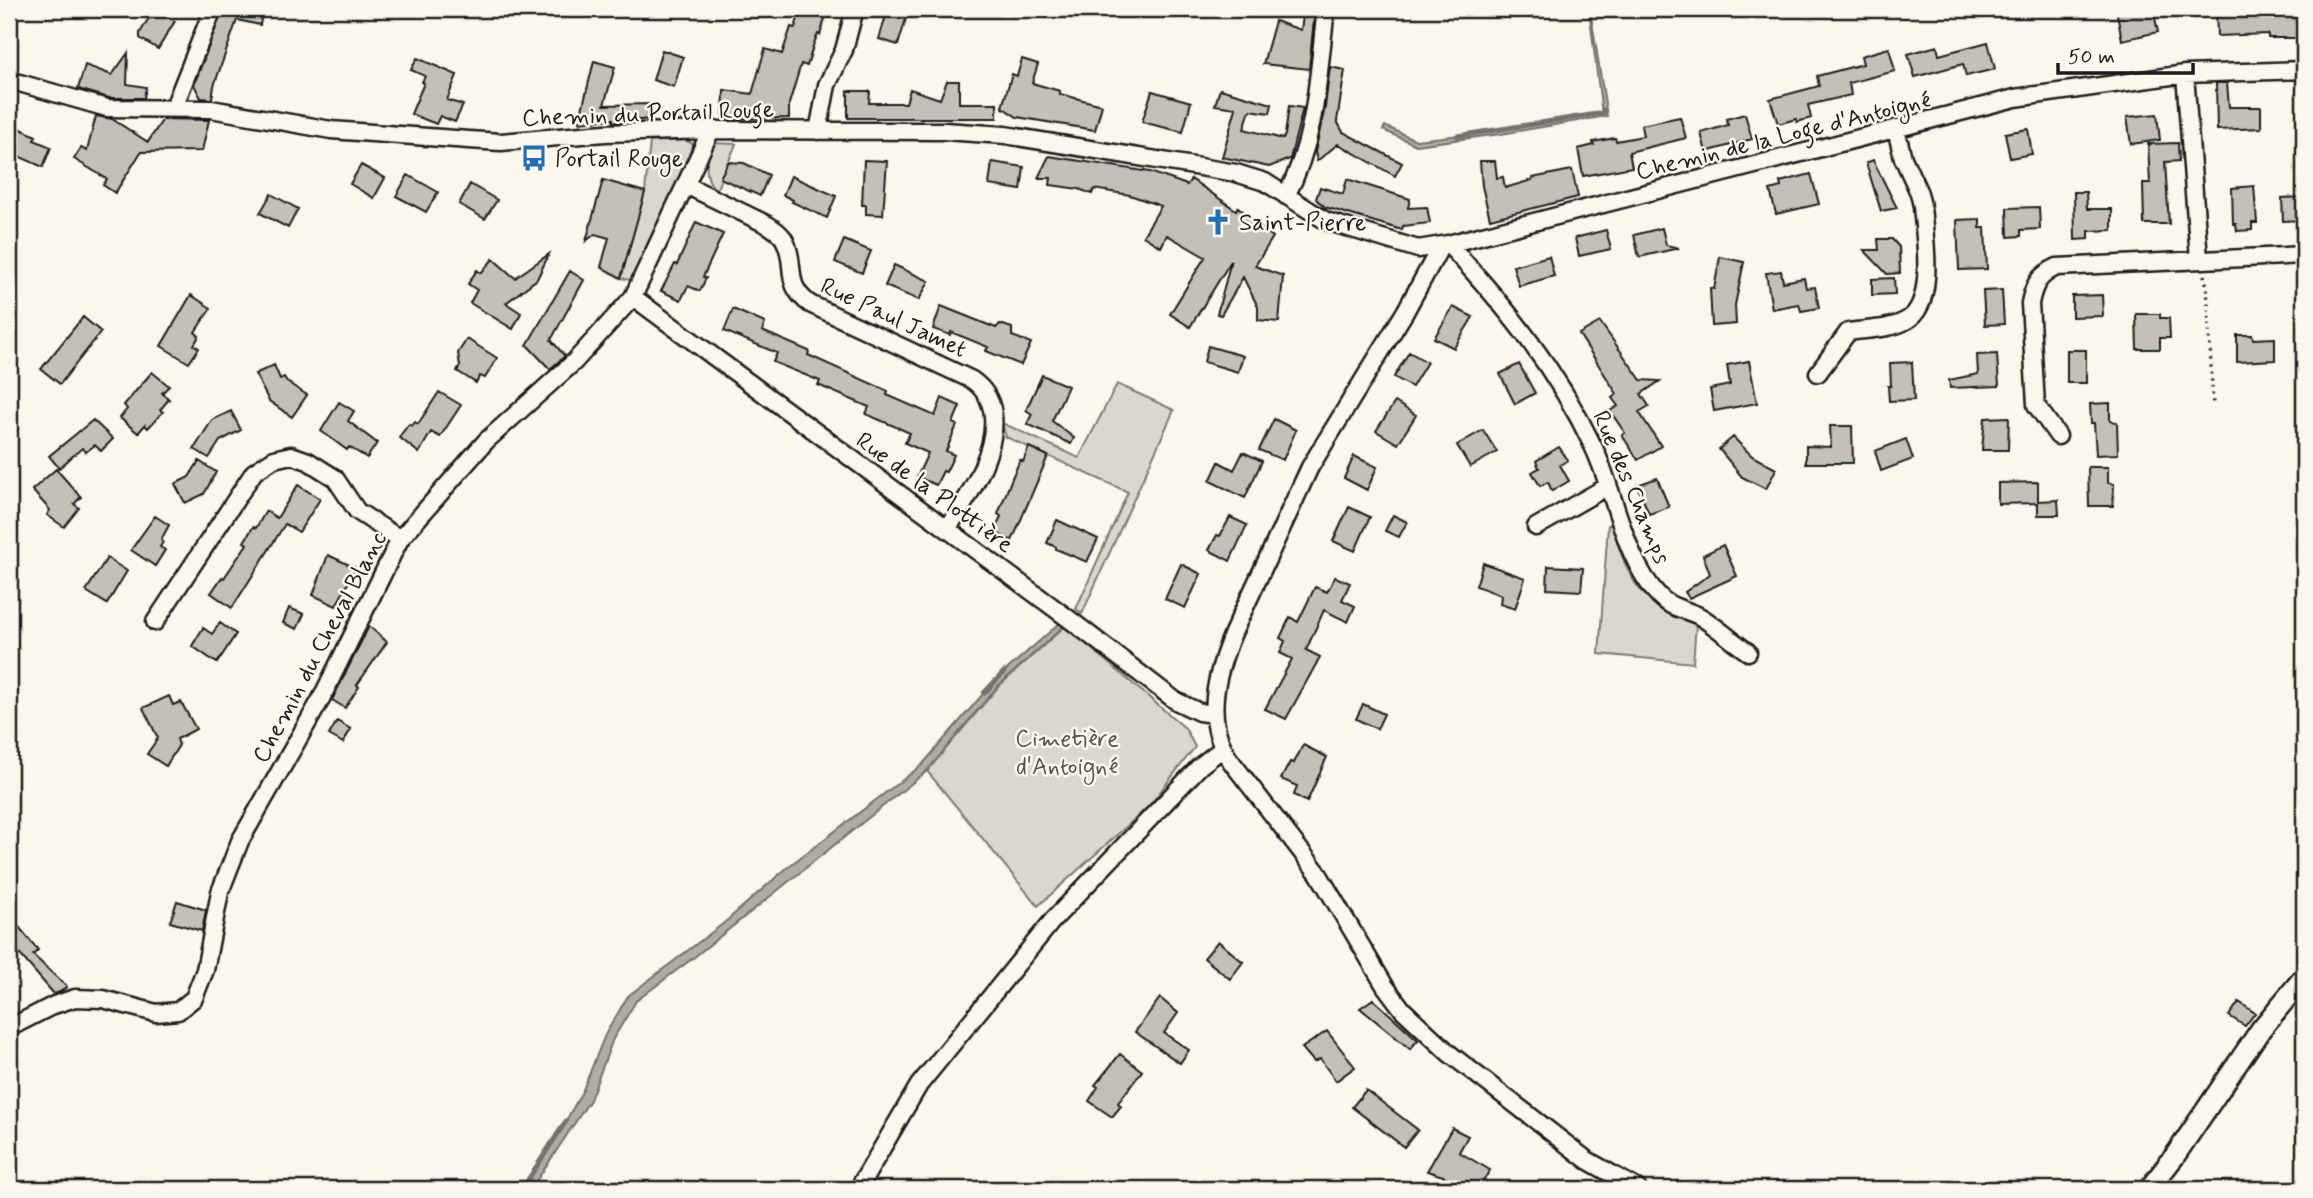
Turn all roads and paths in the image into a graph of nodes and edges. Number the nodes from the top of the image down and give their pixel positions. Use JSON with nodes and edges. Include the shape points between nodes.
{"nodes":[{"id":1,"x":213,"y":9,"type":"edge"},
{"id":2,"x":855,"y":9,"type":"edge"},
{"id":3,"x":1326,"y":9,"type":"edge"},
{"id":4,"x":2304,"y":70,"type":"edge"},
{"id":5,"x":2185,"y":74,"type":"junction"},
{"id":6,"x":9,"y":80,"type":"edge"},
{"id":7,"x":174,"y":107,"type":"junction"},
{"id":8,"x":1896,"y":129,"type":"junction"},
{"id":9,"x":711,"y":130,"type":"junction"},
{"id":10,"x":818,"y":131,"type":"junction"},
{"id":11,"x":686,"y":185,"type":"junction"},
{"id":12,"x":1286,"y":196,"type":"junction"},
{"id":13,"x":1444,"y":245,"type":"junction"},
{"id":14,"x":2304,"y":254,"type":"edge"},
{"id":15,"x":2199,"y":259,"type":"junction"},
{"id":16,"x":633,"y":297,"type":"junction"},
{"id":17,"x":1818,"y":373,"type":"dead end"},
{"id":18,"x":2213,"y":407,"type":"dead end"},
{"id":19,"x":2058,"y":436,"type":"dead end"},
{"id":20,"x":1608,"y":486,"type":"junction"},
{"id":21,"x":1536,"y":527,"type":"dead end"},
{"id":22,"x":947,"y":529,"type":"junction"},
{"id":23,"x":400,"y":539,"type":"junction"},
{"id":24,"x":155,"y":622,"type":"dead end"},
{"id":25,"x":1748,"y":652,"type":"dead end"},
{"id":26,"x":1214,"y":715,"type":"junction"},
{"id":27,"x":1223,"y":748,"type":"junction"},
{"id":28,"x":2304,"y":977,"type":"edge"},
{"id":29,"x":9,"y":1028,"type":"edge"},
{"id":30,"x":858,"y":1189,"type":"edge"},
{"id":31,"x":1639,"y":1189,"type":"edge"},
{"id":32,"x":2149,"y":1189,"type":"edge"}],
"edges":[{"from":1,"to":7,"type":"street"},
{"from":2,"to":10,"type":"street","via":[[844,50],[827,85]]},
{"from":3,"to":12,"type":"street","via":[[1313,121]]},
{"from":4,"to":5,"type":"street","name":"Chemin de la Loge d'Antoigné"},
{"from":5,"to":8,"type":"street","name":"Chemin de la Loge d'Antoigné","via":[[2015,99]]},
{"from":5,"to":15,"type":"street"},
{"from":6,"to":7,"type":"street","name":"Chemin du Portail Rouge","via":[[107,108]]},
{"from":7,"to":9,"type":"street","name":"Chemin du Portail Rouge","via":[[331,130],[490,141]]},
{"from":8,"to":13,"type":"street","name":"Chemin de la Loge d'Antoigné"},
{"from":8,"to":17,"type":"street","via":[[1922,206],[1926,287],[1922,305],[1899,323],[1848,332]]},
{"from":9,"to":10,"type":"street","name":"Chemin du Portail Rouge"},
{"from":9,"to":11,"type":"street","name":"Chemin du Cheval Blanc"},
{"from":10,"to":12,"type":"street","name":"Chemin du Portail Rouge","via":[[1005,135],[1236,173],[1265,182]]},
{"from":11,"to":16,"type":"street","name":"Chemin du Cheval Blanc"},
{"from":11,"to":22,"type":"street","name":"Rue Paul Jamet","via":[[778,232],[785,241],[801,298],[982,386],[991,406],[992,441],[971,493]]},
{"from":12,"to":13,"type":"street","name":"Chemin de la Loge d'Antoigné","via":[[1326,220],[1379,238],[1418,249]]},
{"from":13,"to":20,"type":"street","name":"Rue des Champs","via":[[1514,320],[1544,360],[1594,448]]},
{"from":13,"to":26,"type":"street","via":[[1310,467],[1222,659]]},
{"from":14,"to":15,"type":"street"},
{"from":15,"to":18,"type":"path","via":[[2207,286]]},
{"from":15,"to":19,"type":"street","via":[[2057,267],[2042,274],[2030,303],[2036,405]]},
{"from":16,"to":22,"type":"street","name":"Rue de la Plottière"},
{"from":16,"to":23,"type":"street","name":"Chemin du Cheval Blanc","via":[[574,362],[486,441]]},
{"from":20,"to":21,"type":"street"},
{"from":20,"to":25,"type":"street","name":"Rue des Champs","via":[[1648,583],[1676,609],[1700,616]]},
{"from":22,"to":26,"type":"street","name":"Rue de la Plottière","via":[[1176,701]]},
{"from":23,"to":24,"type":"street","via":[[357,511],[335,478],[309,461],[291,455],[274,459],[254,472]]},
{"from":23,"to":29,"type":"street","name":"Chemin du Cheval Blanc","via":[[320,701],[240,841],[220,892],[205,970],[194,998],[178,1011],[156,1013],[103,999],[75,998]]},
{"from":26,"to":27,"type":"street"},
{"from":27,"to":30,"type":"street","via":[[1200,766],[1053,920],[919,1085]]},
{"from":27,"to":31,"type":"street","via":[[1318,873],[1403,1010],[1450,1054],[1587,1160]]},
{"from":28,"to":32,"type":"street","via":[[2261,1029]]}]}
